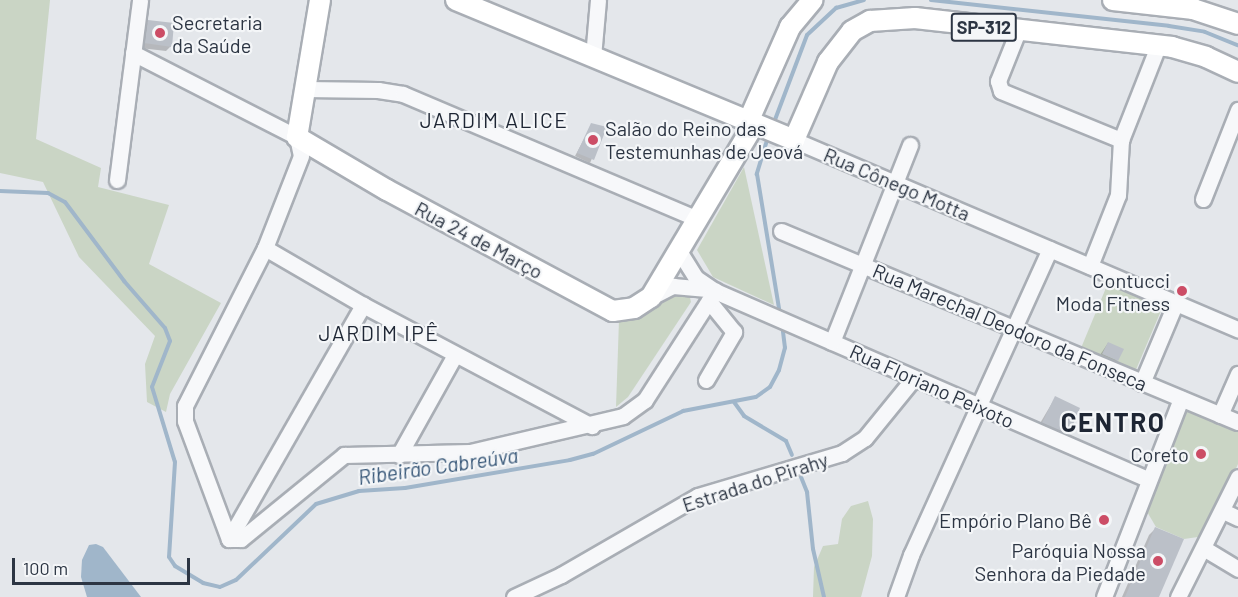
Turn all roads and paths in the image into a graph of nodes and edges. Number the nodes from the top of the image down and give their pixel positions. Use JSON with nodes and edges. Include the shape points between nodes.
{"nodes":[{"id":1,"x":140,"y":0,"type":"edge"},
{"id":2,"x":320,"y":0,"type":"edge"},
{"id":3,"x":456,"y":0,"type":"edge"},
{"id":4,"x":598,"y":0,"type":"edge"},
{"id":5,"x":813,"y":0,"type":"edge"},
{"id":6,"x":1113,"y":0,"type":"edge"},
{"id":7,"x":1236,"y":20,"type":"edge"},
{"id":8,"x":1018,"y":31,"type":"junction"},
{"id":9,"x":1158,"y":46,"type":"junction"},
{"id":10,"x":134,"y":53,"type":"junction"},
{"id":11,"x":592,"y":57,"type":"junction"},
{"id":12,"x":1238,"y":72,"type":"edge"},
{"id":13,"x":305,"y":89,"type":"junction"},
{"id":14,"x":1238,"y":110,"type":"edge"},
{"id":15,"x":754,"y":125,"type":"junction"},
{"id":16,"x":297,"y":137,"type":"junction"},
{"id":17,"x":788,"y":138,"type":"junction"},
{"id":18,"x":1121,"y":140,"type":"junction"},
{"id":19,"x":910,"y":145,"type":"dead end"},
{"id":20,"x":117,"y":180,"type":"dead end"},
{"id":21,"x":895,"y":183,"type":"junction"},
{"id":22,"x":1203,"y":199,"type":"dead end"},
{"id":23,"x":698,"y":219,"type":"junction"},
{"id":24,"x":782,"y":231,"type":"dead end"},
{"id":25,"x":265,"y":248,"type":"junction"},
{"id":26,"x":1050,"y":249,"type":"junction"},
{"id":27,"x":679,"y":251,"type":"junction"},
{"id":28,"x":862,"y":265,"type":"junction"},
{"id":29,"x":1090,"y":266,"type":"junction"},
{"id":30,"x":670,"y":280,"type":"junction"},
{"id":31,"x":712,"y":296,"type":"junction"},
{"id":32,"x":1176,"y":302,"type":"junction"},
{"id":33,"x":363,"y":305,"type":"junction"},
{"id":34,"x":1014,"y":328,"type":"junction"},
{"id":35,"x":1238,"y":328,"type":"edge"},
{"id":36,"x":832,"y":342,"type":"junction"},
{"id":37,"x":455,"y":355,"type":"junction"},
{"id":38,"x":1238,"y":374,"type":"edge"},
{"id":39,"x":914,"y":378,"type":"junction"},
{"id":40,"x":706,"y":380,"type":"dead end"},
{"id":41,"x":1142,"y":383,"type":"junction"},
{"id":42,"x":1181,"y":398,"type":"junction"},
{"id":43,"x":979,"y":406,"type":"junction"},
{"id":44,"x":1220,"y":415,"type":"junction"},
{"id":45,"x":1238,"y":422,"type":"edge"},
{"id":46,"x":592,"y":426,"type":"junction"},
{"id":47,"x":399,"y":455,"type":"junction"},
{"id":48,"x":1238,"y":477,"type":"edge"},
{"id":49,"x":1149,"y":480,"type":"junction"},
{"id":50,"x":1223,"y":511,"type":"junction"},
{"id":51,"x":1238,"y":518,"type":"edge"},
{"id":52,"x":229,"y":539,"type":"junction"},
{"id":53,"x":1205,"y":549,"type":"junction"},
{"id":54,"x":1238,"y":568,"type":"edge"},
{"id":55,"x":514,"y":597,"type":"edge"},
{"id":56,"x":896,"y":597,"type":"edge"},
{"id":57,"x":1104,"y":597,"type":"edge"},
{"id":58,"x":1178,"y":597,"type":"edge"}],
"edges":[{"from":1,"to":10,"type":"street"},
{"from":2,"to":13,"type":"main road"},
{"from":3,"to":11,"type":"main road","name":"Rua Cônego Motta"},
{"from":4,"to":11,"type":"street"},
{"from":5,"to":15,"type":"main road","name":"Rua 24 de Março","via":[[786,33]]},
{"from":6,"to":7,"type":"main road","via":[[1178,7]]},
{"from":8,"to":9,"type":"main road","number":"SP-312"},
{"from":8,"to":17,"type":"main road","number":"SP-312","via":[[915,18],[870,21],[852,31],[828,62]]},
{"from":8,"to":18,"type":"street","via":[[998,81],[1000,91]]},
{"from":9,"to":12,"type":"main road","number":"SP-312","via":[[1188,50]]},
{"from":9,"to":18,"type":"street"},
{"from":10,"to":16,"type":"street","name":"Rua 24 de Março"},
{"from":10,"to":20,"type":"street"},
{"from":11,"to":15,"type":"main road","name":"Rua Cônego Motta"},
{"from":13,"to":16,"type":"main road"},
{"from":13,"to":23,"type":"street","via":[[403,94]]},
{"from":14,"to":22,"type":"street"},
{"from":15,"to":17,"type":"main road","name":"Rua Cônego Motta"},
{"from":15,"to":23,"type":"main road","name":"Rua 24 de Março"},
{"from":16,"to":25,"type":"street","via":[[301,156]]},
{"from":16,"to":30,"type":"main road","name":"Rua 24 de Março","via":[[603,308],[621,311],[651,297]]},
{"from":17,"to":21,"type":"street","name":"Rua Cônego Motta"},
{"from":18,"to":29,"type":"street","via":[[1118,195]]},
{"from":19,"to":21,"type":"street"},
{"from":21,"to":26,"type":"street","name":"Rua Cônego Motta"},
{"from":21,"to":28,"type":"street"},
{"from":23,"to":27,"type":"main road","name":"Rua 24 de Março"},
{"from":24,"to":28,"type":"street","name":"Rua Marechal Deodoro da Fonseca"},
{"from":25,"to":33,"type":"street"},
{"from":25,"to":52,"type":"street","via":[[185,406],[185,421]]},
{"from":26,"to":29,"type":"street","name":"Rua Cônego Motta"},
{"from":26,"to":34,"type":"street"},
{"from":27,"to":30,"type":"main road","name":"Rua 24 de Março"},
{"from":27,"to":31,"type":"street"},
{"from":28,"to":34,"type":"street","name":"Rua Marechal Deodoro da Fonseca"},
{"from":28,"to":36,"type":"street"},
{"from":29,"to":32,"type":"street","name":"Rua Cônego Motta"},
{"from":30,"to":31,"type":"street"},
{"from":31,"to":36,"type":"street","name":"Rua Floriano Peixoto","via":[[770,315]]},
{"from":31,"to":40,"type":"street","via":[[734,332]]},
{"from":31,"to":46,"type":"street","via":[[645,400],[623,416]]},
{"from":32,"to":35,"type":"street","name":"Rua Cônego Motta"},
{"from":32,"to":41,"type":"street"},
{"from":33,"to":37,"type":"street"},
{"from":33,"to":52,"type":"street"},
{"from":34,"to":41,"type":"street","name":"Rua Marechal Deodoro da Fonseca"},
{"from":34,"to":43,"type":"street"},
{"from":36,"to":39,"type":"street","name":"Rua Floriano Peixoto"},
{"from":37,"to":46,"type":"street"},
{"from":37,"to":47,"type":"street"},
{"from":38,"to":44,"type":"street"},
{"from":39,"to":43,"type":"street","name":"Rua Floriano Peixoto"},
{"from":39,"to":55,"type":"street","name":"Estrada do Pirahy","via":[[865,438],[842,453],[698,496]]},
{"from":41,"to":42,"type":"street","name":"Rua Marechal Deodoro da Fonseca"},
{"from":42,"to":44,"type":"street","name":"Rua Marechal Deodoro da Fonseca"},
{"from":42,"to":49,"type":"street"},
{"from":43,"to":49,"type":"street","name":"Rua Floriano Peixoto"},
{"from":43,"to":56,"type":"street"},
{"from":44,"to":45,"type":"street","name":"Rua Marechal Deodoro da Fonseca"},
{"from":46,"to":47,"type":"street","via":[[470,453]]},
{"from":47,"to":52,"type":"street","via":[[344,455],[333,460],[241,539]]},
{"from":48,"to":50,"type":"street"},
{"from":49,"to":57,"type":"street"},
{"from":50,"to":51,"type":"street"},
{"from":50,"to":53,"type":"street"},
{"from":53,"to":54,"type":"street"},
{"from":53,"to":58,"type":"street"}]}
